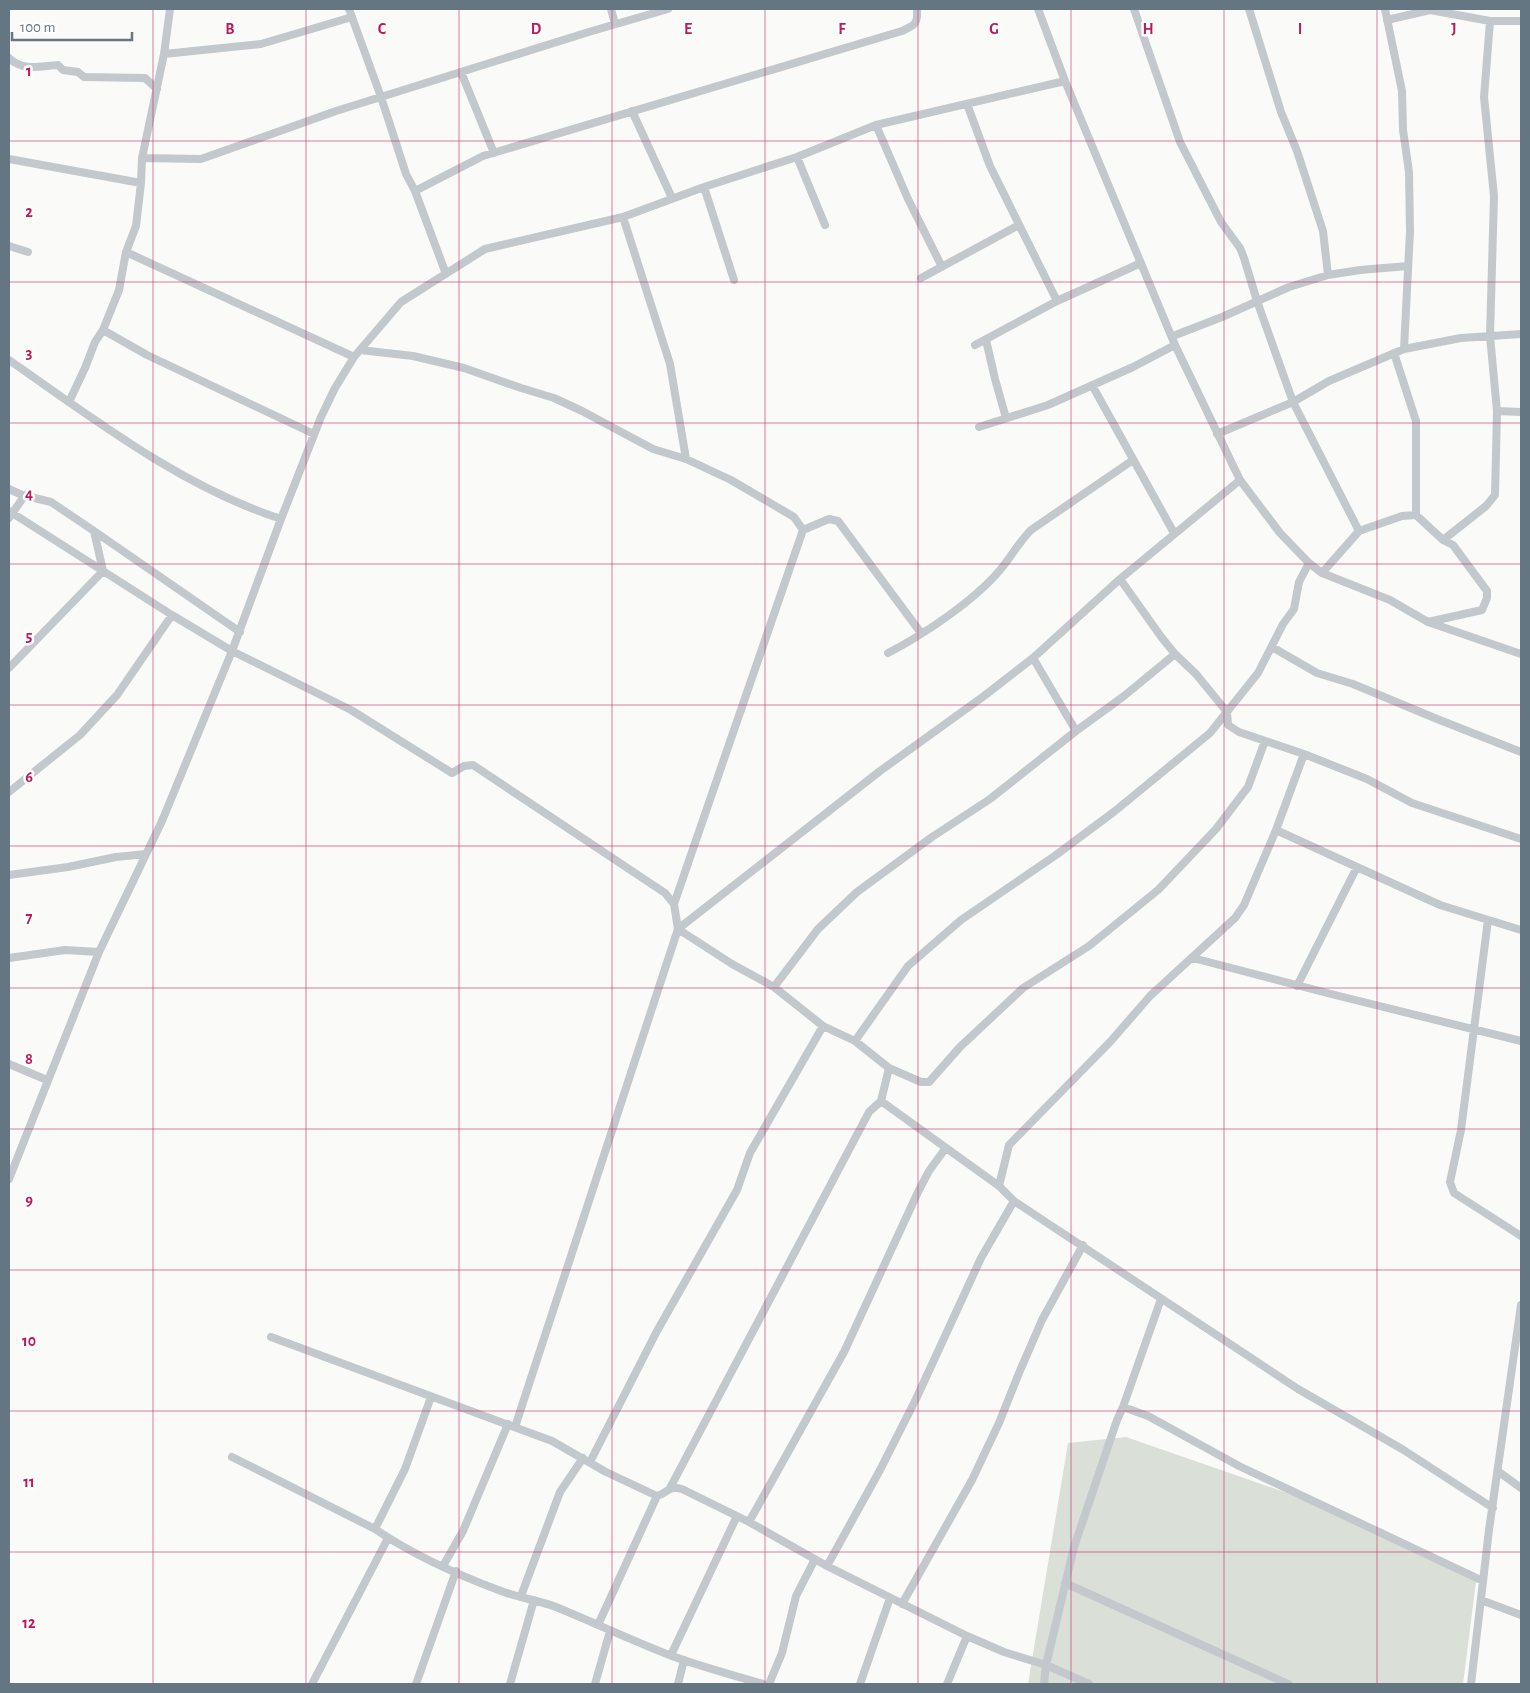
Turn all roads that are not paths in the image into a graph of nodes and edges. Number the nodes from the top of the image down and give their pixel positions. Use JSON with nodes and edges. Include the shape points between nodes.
{"nodes":[{"id":1,"x":170,"y":9,"type":"edge"},
{"id":2,"x":611,"y":9,"type":"edge"},
{"id":3,"x":668,"y":9,"type":"edge"},
{"id":4,"x":917,"y":9,"type":"edge"},
{"id":5,"x":1038,"y":9,"type":"edge"},
{"id":6,"x":1134,"y":9,"type":"edge"},
{"id":7,"x":1249,"y":9,"type":"edge"},
{"id":8,"x":1385,"y":9,"type":"edge"},
{"id":9,"x":351,"y":13,"type":"edge"},
{"id":10,"x":1387,"y":20,"type":"junction"},
{"id":11,"x":1490,"y":21,"type":"junction"},
{"id":12,"x":1521,"y":21,"type":"edge"},
{"id":13,"x":615,"y":24,"type":"junction"},
{"id":14,"x":164,"y":54,"type":"junction"},
{"id":15,"x":9,"y":58,"type":"edge"},
{"id":16,"x":461,"y":72,"type":"junction"},
{"id":17,"x":1065,"y":81,"type":"junction"},
{"id":18,"x":157,"y":89,"type":"junction"},
{"id":19,"x":381,"y":97,"type":"junction"},
{"id":20,"x":967,"y":104,"type":"junction"},
{"id":21,"x":632,"y":112,"type":"junction"},
{"id":22,"x":876,"y":125,"type":"junction"},
{"id":23,"x":494,"y":153,"type":"junction"},
{"id":24,"x":796,"y":157,"type":"junction"},
{"id":25,"x":9,"y":158,"type":"edge"},
{"id":26,"x":142,"y":158,"type":"junction"},
{"id":27,"x":142,"y":183,"type":"junction"},
{"id":28,"x":704,"y":187,"type":"junction"},
{"id":29,"x":415,"y":192,"type":"junction"},
{"id":30,"x":672,"y":198,"type":"junction"},
{"id":31,"x":623,"y":217,"type":"junction"},
{"id":32,"x":825,"y":225,"type":"dead end"},
{"id":33,"x":1019,"y":225,"type":"junction"},
{"id":34,"x":9,"y":246,"type":"edge"},
{"id":35,"x":28,"y":252,"type":"dead end"},
{"id":36,"x":126,"y":252,"type":"junction"},
{"id":37,"x":1141,"y":263,"type":"junction"},
{"id":38,"x":1408,"y":266,"type":"junction"},
{"id":39,"x":942,"y":267,"type":"junction"},
{"id":40,"x":446,"y":274,"type":"junction"},
{"id":41,"x":1328,"y":275,"type":"junction"},
{"id":42,"x":921,"y":278,"type":"dead end"},
{"id":43,"x":734,"y":280,"type":"dead end"},
{"id":44,"x":1057,"y":301,"type":"junction"},
{"id":45,"x":1257,"y":301,"type":"junction"},
{"id":46,"x":103,"y":330,"type":"junction"},
{"id":47,"x":1521,"y":334,"type":"edge"},
{"id":48,"x":1173,"y":336,"type":"junction"},
{"id":49,"x":1490,"y":336,"type":"junction"},
{"id":50,"x":986,"y":340,"type":"junction"},
{"id":51,"x":1175,"y":345,"type":"junction"},
{"id":52,"x":975,"y":346,"type":"dead end"},
{"id":53,"x":1404,"y":349,"type":"junction"},
{"id":54,"x":360,"y":350,"type":"junction"},
{"id":55,"x":1394,"y":353,"type":"junction"},
{"id":56,"x":354,"y":357,"type":"junction"},
{"id":57,"x":9,"y":360,"type":"edge"},
{"id":58,"x":1092,"y":385,"type":"junction"},
{"id":59,"x":69,"y":402,"type":"junction"},
{"id":60,"x":1293,"y":402,"type":"junction"},
{"id":61,"x":1497,"y":411,"type":"junction"},
{"id":62,"x":1521,"y":412,"type":"edge"},
{"id":63,"x":1006,"y":418,"type":"junction"},
{"id":64,"x":979,"y":427,"type":"dead end"},
{"id":65,"x":314,"y":434,"type":"junction"},
{"id":66,"x":1217,"y":434,"type":"junction"},
{"id":67,"x":686,"y":459,"type":"junction"},
{"id":68,"x":1133,"y":460,"type":"junction"},
{"id":69,"x":1240,"y":480,"type":"junction"},
{"id":70,"x":9,"y":489,"type":"edge"},
{"id":71,"x":25,"y":495,"type":"junction"},
{"id":72,"x":10,"y":514,"type":"edge"},
{"id":73,"x":1416,"y":515,"type":"junction"},
{"id":74,"x":281,"y":519,"type":"junction"},
{"id":75,"x":803,"y":530,"type":"junction"},
{"id":76,"x":1359,"y":530,"type":"junction"},
{"id":77,"x":94,"y":531,"type":"junction"},
{"id":78,"x":1174,"y":533,"type":"junction"},
{"id":79,"x":1443,"y":540,"type":"junction"},
{"id":80,"x":1309,"y":563,"type":"junction"},
{"id":81,"x":103,"y":571,"type":"junction"},
{"id":82,"x":1322,"y":574,"type":"junction"},
{"id":83,"x":1120,"y":579,"type":"junction"},
{"id":84,"x":172,"y":615,"type":"junction"},
{"id":85,"x":1428,"y":622,"type":"junction"},
{"id":86,"x":240,"y":632,"type":"junction"},
{"id":87,"x":921,"y":633,"type":"junction"},
{"id":88,"x":1272,"y":648,"type":"junction"},
{"id":89,"x":232,"y":651,"type":"junction"},
{"id":90,"x":888,"y":653,"type":"dead end"},
{"id":91,"x":1175,"y":654,"type":"junction"},
{"id":92,"x":1521,"y":654,"type":"edge"},
{"id":93,"x":1033,"y":658,"type":"junction"},
{"id":94,"x":9,"y":668,"type":"edge"},
{"id":95,"x":1227,"y":712,"type":"junction"},
{"id":96,"x":1076,"y":731,"type":"junction"},
{"id":97,"x":1265,"y":741,"type":"junction"},
{"id":98,"x":1521,"y":752,"type":"edge"},
{"id":99,"x":1304,"y":754,"type":"junction"},
{"id":100,"x":9,"y":792,"type":"edge"},
{"id":101,"x":1276,"y":830,"type":"junction"},
{"id":102,"x":1521,"y":839,"type":"edge"},
{"id":103,"x":146,"y":854,"type":"junction"},
{"id":104,"x":1357,"y":867,"type":"junction"},
{"id":105,"x":9,"y":875,"type":"edge"},
{"id":106,"x":674,"y":904,"type":"junction"},
{"id":107,"x":1488,"y":920,"type":"junction"},
{"id":108,"x":678,"y":929,"type":"junction"},
{"id":109,"x":1521,"y":930,"type":"edge"},
{"id":110,"x":99,"y":952,"type":"junction"},
{"id":111,"x":9,"y":958,"type":"edge"},
{"id":112,"x":1193,"y":958,"type":"junction"},
{"id":113,"x":1297,"y":986,"type":"junction"},
{"id":114,"x":774,"y":987,"type":"junction"},
{"id":115,"x":824,"y":1026,"type":"junction"},
{"id":116,"x":1474,"y":1029,"type":"junction"},
{"id":117,"x":855,"y":1041,"type":"junction"},
{"id":118,"x":1521,"y":1041,"type":"edge"},
{"id":119,"x":9,"y":1064,"type":"edge"},
{"id":120,"x":889,"y":1068,"type":"junction"},
{"id":121,"x":47,"y":1080,"type":"junction"},
{"id":122,"x":881,"y":1101,"type":"junction"},
{"id":123,"x":945,"y":1149,"type":"junction"},
{"id":124,"x":10,"y":1169,"type":"edge"},
{"id":125,"x":9,"y":1178,"type":"edge"},
{"id":126,"x":998,"y":1186,"type":"junction"},
{"id":127,"x":1014,"y":1201,"type":"junction"},
{"id":128,"x":1521,"y":1236,"type":"edge"},
{"id":129,"x":1083,"y":1245,"type":"junction"},
{"id":130,"x":1161,"y":1299,"type":"junction"},
{"id":131,"x":1521,"y":1305,"type":"edge"},
{"id":132,"x":271,"y":1338,"type":"dead end"},
{"id":133,"x":431,"y":1397,"type":"junction"},
{"id":134,"x":1123,"y":1407,"type":"junction"},
{"id":135,"x":512,"y":1426,"type":"junction"},
{"id":136,"x":232,"y":1457,"type":"dead end"},
{"id":137,"x":586,"y":1460,"type":"junction"},
{"id":138,"x":1499,"y":1472,"type":"junction"},
{"id":139,"x":670,"y":1488,"type":"junction"},
{"id":140,"x":1521,"y":1488,"type":"edge"},
{"id":141,"x":657,"y":1496,"type":"junction"},
{"id":142,"x":1492,"y":1508,"type":"junction"},
{"id":143,"x":737,"y":1516,"type":"junction"},
{"id":144,"x":749,"y":1522,"type":"junction"},
{"id":145,"x":375,"y":1529,"type":"junction"},
{"id":146,"x":388,"y":1538,"type":"junction"},
{"id":147,"x":814,"y":1559,"type":"junction"},
{"id":148,"x":443,"y":1566,"type":"junction"},
{"id":149,"x":827,"y":1566,"type":"junction"},
{"id":150,"x":456,"y":1571,"type":"junction"},
{"id":151,"x":1483,"y":1581,"type":"junction"},
{"id":152,"x":1065,"y":1583,"type":"junction"},
{"id":153,"x":521,"y":1596,"type":"junction"},
{"id":154,"x":890,"y":1598,"type":"junction"},
{"id":155,"x":534,"y":1600,"type":"junction"},
{"id":156,"x":1481,"y":1600,"type":"junction"},
{"id":157,"x":902,"y":1604,"type":"junction"},
{"id":158,"x":1521,"y":1615,"type":"edge"},
{"id":159,"x":598,"y":1625,"type":"junction"},
{"id":160,"x":610,"y":1631,"type":"junction"},
{"id":161,"x":967,"y":1636,"type":"junction"},
{"id":162,"x":671,"y":1655,"type":"junction"},
{"id":163,"x":684,"y":1660,"type":"junction"},
{"id":164,"x":1046,"y":1665,"type":"junction"},
{"id":165,"x":312,"y":1684,"type":"edge"},
{"id":166,"x":416,"y":1684,"type":"edge"},
{"id":167,"x":510,"y":1684,"type":"edge"},
{"id":168,"x":595,"y":1684,"type":"edge"},
{"id":169,"x":678,"y":1684,"type":"edge"},
{"id":170,"x":763,"y":1684,"type":"edge"},
{"id":171,"x":769,"y":1684,"type":"edge"},
{"id":172,"x":860,"y":1684,"type":"edge"},
{"id":173,"x":947,"y":1684,"type":"edge"},
{"id":174,"x":1044,"y":1684,"type":"edge"},
{"id":175,"x":1089,"y":1684,"type":"edge"},
{"id":176,"x":1288,"y":1684,"type":"edge"},
{"id":177,"x":1471,"y":1684,"type":"edge"}],
"edges":[{"from":1,"to":14,"type":"street"},
{"from":2,"to":13,"type":"street"},
{"from":3,"to":13,"type":"street"},
{"from":4,"to":21,"type":"street","via":[[914,25],[902,31]]},
{"from":5,"to":17,"type":"street"},
{"from":6,"to":45,"type":"street","via":[[1180,142],[1221,222],[1242,253]]},
{"from":7,"to":41,"type":"street","via":[[1323,231]]},
{"from":8,"to":10,"type":"street"},
{"from":9,"to":14,"type":"street","via":[[261,44]]},
{"from":9,"to":19,"type":"street"},
{"from":10,"to":11,"type":"street","via":[[1430,10]]},
{"from":10,"to":38,"type":"street","via":[[1402,91],[1409,182]]},
{"from":11,"to":12,"type":"street"},
{"from":11,"to":49,"type":"street","via":[[1484,98],[1494,196]]},
{"from":13,"to":16,"type":"street"},
{"from":14,"to":18,"type":"street"},
{"from":15,"to":18,"type":"street","via":[[14,63],[33,68],[58,65],[84,77],[145,78]]},
{"from":16,"to":19,"type":"street"},
{"from":16,"to":23,"type":"street"},
{"from":17,"to":20,"type":"street"},
{"from":17,"to":37,"type":"street"},
{"from":18,"to":26,"type":"street"},
{"from":19,"to":26,"type":"street","via":[[201,159]]},
{"from":19,"to":29,"type":"street"},
{"from":20,"to":22,"type":"street"},
{"from":20,"to":33,"type":"street","via":[[990,166]]},
{"from":21,"to":23,"type":"street"},
{"from":21,"to":30,"type":"street"},
{"from":22,"to":24,"type":"street"},
{"from":22,"to":39,"type":"street"},
{"from":23,"to":29,"type":"street"},
{"from":24,"to":28,"type":"street"},
{"from":24,"to":32,"type":"street"},
{"from":25,"to":27,"type":"street"},
{"from":26,"to":27,"type":"street"},
{"from":27,"to":36,"type":"street","via":[[136,226]]},
{"from":28,"to":30,"type":"street"},
{"from":28,"to":43,"type":"street"},
{"from":29,"to":40,"type":"street"},
{"from":30,"to":31,"type":"street"},
{"from":31,"to":40,"type":"street","via":[[485,249]]},
{"from":31,"to":67,"type":"street","via":[[670,364]]},
{"from":33,"to":39,"type":"street"},
{"from":33,"to":44,"type":"street"},
{"from":34,"to":35,"type":"street"},
{"from":36,"to":46,"type":"street","via":[[119,290]]},
{"from":36,"to":56,"type":"street"},
{"from":37,"to":44,"type":"street"},
{"from":37,"to":48,"type":"street"},
{"from":38,"to":41,"type":"street"},
{"from":38,"to":53,"type":"street"},
{"from":39,"to":42,"type":"street"},
{"from":40,"to":54,"type":"street","via":[[401,302]]},
{"from":41,"to":45,"type":"street"},
{"from":44,"to":50,"type":"street"},
{"from":45,"to":48,"type":"street"},
{"from":45,"to":60,"type":"street"},
{"from":46,"to":59,"type":"street"},
{"from":46,"to":65,"type":"street","via":[[147,355]]},
{"from":47,"to":49,"type":"street"},
{"from":48,"to":51,"type":"street"},
{"from":49,"to":53,"type":"street","via":[[1460,338]]},
{"from":49,"to":61,"type":"street"},
{"from":50,"to":52,"type":"street"},
{"from":50,"to":63,"type":"street"},
{"from":51,"to":58,"type":"street"},
{"from":51,"to":66,"type":"street"},
{"from":53,"to":55,"type":"street"},
{"from":54,"to":56,"type":"street"},
{"from":54,"to":67,"type":"street","via":[[413,356],[464,368],[554,398],[653,449]]},
{"from":55,"to":60,"type":"street","via":[[1329,381]]},
{"from":55,"to":73,"type":"street","via":[[1416,421]]},
{"from":56,"to":65,"type":"street"},
{"from":57,"to":59,"type":"street"},
{"from":58,"to":63,"type":"street"},
{"from":58,"to":68,"type":"street"},
{"from":59,"to":74,"type":"street","via":[[190,480],[251,509]]},
{"from":60,"to":66,"type":"street"},
{"from":60,"to":76,"type":"street"},
{"from":61,"to":62,"type":"street"},
{"from":61,"to":79,"type":"street","via":[[1495,495]]},
{"from":63,"to":64,"type":"street"},
{"from":65,"to":74,"type":"street"},
{"from":66,"to":69,"type":"street"},
{"from":67,"to":75,"type":"street","via":[[731,480],[794,517]]},
{"from":68,"to":78,"type":"street"},
{"from":68,"to":87,"type":"street","via":[[1031,530],[999,571],[978,591]]},
{"from":69,"to":78,"type":"street"},
{"from":69,"to":80,"type":"street","via":[[1280,533]]},
{"from":70,"to":71,"type":"street"},
{"from":71,"to":72,"type":"street"},
{"from":71,"to":77,"type":"street","via":[[51,502]]},
{"from":72,"to":81,"type":"street"},
{"from":73,"to":76,"type":"street","via":[[1402,516]]},
{"from":73,"to":79,"type":"street"},
{"from":74,"to":86,"type":"street"},
{"from":75,"to":87,"type":"street","via":[[829,519],[838,520]]},
{"from":75,"to":106,"type":"street"},
{"from":76,"to":82,"type":"street"},
{"from":77,"to":81,"type":"street"},
{"from":77,"to":86,"type":"street"},
{"from":78,"to":83,"type":"street"},
{"from":79,"to":85,"type":"street","via":[[1453,545],[1488,594],[1482,610]]},
{"from":80,"to":82,"type":"street"},
{"from":80,"to":88,"type":"street","via":[[1298,582],[1294,609]]},
{"from":81,"to":84,"type":"street"},
{"from":81,"to":94,"type":"street"},
{"from":82,"to":85,"type":"street","via":[[1390,600]]},
{"from":83,"to":91,"type":"street"},
{"from":83,"to":93,"type":"street"},
{"from":84,"to":89,"type":"street"},
{"from":84,"to":100,"type":"street","via":[[117,695],[80,735]]},
{"from":85,"to":92,"type":"street"},
{"from":86,"to":89,"type":"street"},
{"from":87,"to":90,"type":"street"},
{"from":88,"to":95,"type":"street","via":[[1258,673]]},
{"from":88,"to":98,"type":"street","via":[[1317,673],[1353,684]]},
{"from":89,"to":103,"type":"street"},
{"from":89,"to":106,"type":"street","via":[[351,710],[452,773],[474,765],[665,893]]},
{"from":91,"to":95,"type":"street"},
{"from":91,"to":96,"type":"street"},
{"from":93,"to":96,"type":"street"},
{"from":93,"to":108,"type":"street","via":[[880,771]]},
{"from":95,"to":97,"type":"street","via":[[1228,725]]},
{"from":95,"to":117,"type":"street","via":[[1210,733],[1115,811],[961,920],[908,966]]},
{"from":96,"to":114,"type":"street","via":[[990,799],[857,892],[818,930]]},
{"from":97,"to":99,"type":"street"},
{"from":97,"to":120,"type":"street","via":[[1248,787],[1216,829],[1158,890],[1089,946],[1023,988],[960,1047],[929,1082],[921,1082]]},
{"from":99,"to":101,"type":"street"},
{"from":99,"to":102,"type":"street","via":[[1367,779],[1412,803]]},
{"from":101,"to":104,"type":"street"},
{"from":101,"to":112,"type":"street","via":[[1244,905],[1235,918]]},
{"from":103,"to":105,"type":"street"},
{"from":103,"to":110,"type":"street"},
{"from":104,"to":107,"type":"street","via":[[1440,905]]},
{"from":104,"to":113,"type":"street"},
{"from":106,"to":108,"type":"street"},
{"from":107,"to":109,"type":"street"},
{"from":107,"to":116,"type":"street"},
{"from":108,"to":114,"type":"street"},
{"from":108,"to":135,"type":"street"},
{"from":110,"to":111,"type":"street","via":[[65,950]]},
{"from":110,"to":121,"type":"street"},
{"from":112,"to":113,"type":"street"},
{"from":112,"to":126,"type":"street","via":[[1150,996],[1110,1042],[1009,1145]]},
{"from":113,"to":116,"type":"street"},
{"from":114,"to":115,"type":"street"},
{"from":115,"to":117,"type":"street"},
{"from":115,"to":137,"type":"street","via":[[750,1153],[737,1190]]},
{"from":116,"to":118,"type":"street"},
{"from":116,"to":128,"type":"street","via":[[1462,1130],[1450,1182],[1454,1194]]},
{"from":117,"to":120,"type":"street"},
{"from":119,"to":121,"type":"street"},
{"from":120,"to":122,"type":"street"},
{"from":121,"to":124,"type":"street","via":[[27,1135]]},
{"from":122,"to":123,"type":"street"},
{"from":122,"to":139,"type":"street","via":[[869,1112]]},
{"from":123,"to":126,"type":"street"},
{"from":123,"to":144,"type":"street","via":[[918,1192],[844,1352]]},
{"from":124,"to":125,"type":"street"},
{"from":126,"to":127,"type":"street"},
{"from":127,"to":129,"type":"street"},
{"from":127,"to":149,"type":"street","via":[[981,1258],[907,1416]]},
{"from":129,"to":130,"type":"street"},
{"from":129,"to":157,"type":"street","via":[[1042,1320],[1000,1423],[972,1480]]},
{"from":130,"to":134,"type":"street"},
{"from":130,"to":142,"type":"street","via":[[1298,1389],[1402,1449]]},
{"from":131,"to":138,"type":"street"},
{"from":132,"to":133,"type":"street"},
{"from":133,"to":135,"type":"street"},
{"from":133,"to":145,"type":"street","via":[[406,1469]]},
{"from":134,"to":151,"type":"street","via":[[1148,1416],[1239,1466]]},
{"from":134,"to":152,"type":"street","via":[[1074,1547]]},
{"from":135,"to":137,"type":"street","via":[[552,1440]]},
{"from":135,"to":148,"type":"street"},
{"from":136,"to":145,"type":"street"},
{"from":137,"to":141,"type":"street"},
{"from":137,"to":153,"type":"street","via":[[560,1492]]},
{"from":138,"to":140,"type":"street"},
{"from":138,"to":142,"type":"street"},
{"from":139,"to":141,"type":"street"},
{"from":139,"to":143,"type":"street","via":[[682,1489]]},
{"from":141,"to":159,"type":"street"},
{"from":142,"to":151,"type":"street"},
{"from":143,"to":144,"type":"street"},
{"from":143,"to":162,"type":"street"},
{"from":144,"to":147,"type":"street"},
{"from":145,"to":146,"type":"street"},
{"from":146,"to":148,"type":"street"},
{"from":146,"to":165,"type":"street"},
{"from":147,"to":149,"type":"street"},
{"from":147,"to":171,"type":"street","via":[[796,1596],[782,1653]]},
{"from":148,"to":150,"type":"street"},
{"from":149,"to":154,"type":"street"},
{"from":150,"to":153,"type":"street","via":[[503,1592]]},
{"from":150,"to":166,"type":"street"},
{"from":151,"to":156,"type":"street"},
{"from":152,"to":164,"type":"street"},
{"from":152,"to":176,"type":"street"},
{"from":153,"to":155,"type":"street"},
{"from":154,"to":157,"type":"street"},
{"from":154,"to":172,"type":"street"},
{"from":155,"to":159,"type":"street"},
{"from":155,"to":167,"type":"street"},
{"from":156,"to":158,"type":"street"},
{"from":156,"to":177,"type":"street"},
{"from":157,"to":161,"type":"street"},
{"from":159,"to":160,"type":"street"},
{"from":160,"to":162,"type":"street"},
{"from":160,"to":168,"type":"street"},
{"from":161,"to":164,"type":"street"},
{"from":161,"to":173,"type":"street"},
{"from":162,"to":163,"type":"street"},
{"from":163,"to":169,"type":"street"},
{"from":163,"to":170,"type":"street"},
{"from":164,"to":174,"type":"street"},
{"from":164,"to":175,"type":"street"}]}
